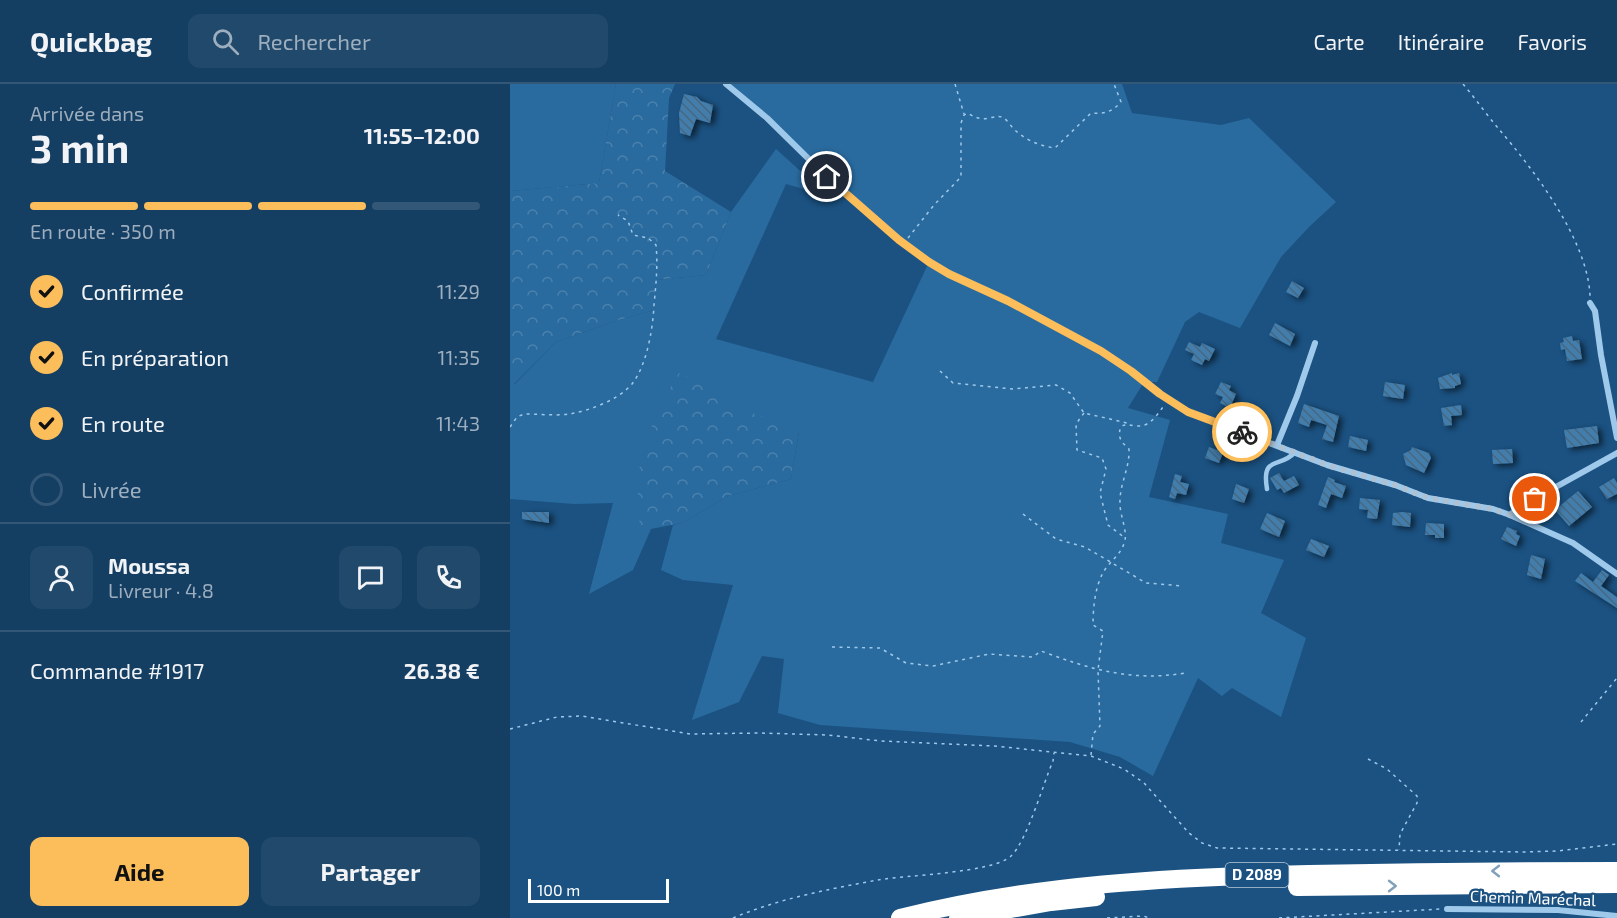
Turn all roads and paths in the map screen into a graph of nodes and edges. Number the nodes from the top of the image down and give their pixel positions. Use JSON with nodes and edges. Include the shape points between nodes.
{"nodes":[{"id":1,"x":726,"y":84,"type":"edge"},
{"id":2,"x":955,"y":84,"type":"edge"},
{"id":3,"x":1114,"y":84,"type":"edge"},
{"id":4,"x":1463,"y":84,"type":"edge"},
{"id":5,"x":964,"y":115,"type":"junction"},
{"id":6,"x":618,"y":214,"type":"dead end"},
{"id":7,"x":903,"y":243,"type":"junction"},
{"id":8,"x":1590,"y":303,"type":"joint"},
{"id":9,"x":1315,"y":343,"type":"dead end"},
{"id":10,"x":940,"y":371,"type":"dead end"},
{"id":11,"x":1169,"y":399,"type":"junction"},
{"id":12,"x":1084,"y":413,"type":"junction"},
{"id":13,"x":1128,"y":424,"type":"junction"},
{"id":14,"x":510,"y":427,"type":"edge"},
{"id":15,"x":1617,"y":438,"type":"edge"},
{"id":16,"x":1277,"y":445,"type":"junction"},
{"id":17,"x":1295,"y":452,"type":"junction"},
{"id":18,"x":1617,"y":453,"type":"edge"},
{"id":19,"x":1267,"y":489,"type":"dead end"},
{"id":20,"x":1023,"y":514,"type":"dead end"},
{"id":21,"x":1510,"y":515,"type":"junction"},
{"id":22,"x":1125,"y":539,"type":"junction"},
{"id":23,"x":1112,"y":562,"type":"junction"},
{"id":24,"x":1617,"y":574,"type":"edge"},
{"id":25,"x":1183,"y":586,"type":"dead end"},
{"id":26,"x":832,"y":647,"type":"dead end"},
{"id":27,"x":1098,"y":670,"type":"junction"},
{"id":28,"x":1185,"y":673,"type":"dead end"},
{"id":29,"x":1617,"y":678,"type":"edge"},
{"id":30,"x":1581,"y":722,"type":"dead end"},
{"id":31,"x":510,"y":729,"type":"edge"},
{"id":32,"x":1054,"y":752,"type":"junction"},
{"id":33,"x":1091,"y":756,"type":"junction"},
{"id":34,"x":1368,"y":759,"type":"dead end"},
{"id":35,"x":1617,"y":844,"type":"edge"},
{"id":36,"x":1399,"y":851,"type":"junction"},
{"id":37,"x":1617,"y":871,"type":"edge"},
{"id":38,"x":1617,"y":884,"type":"edge"},
{"id":39,"x":1448,"y":909,"type":"joint"},
{"id":40,"x":1617,"y":916,"type":"edge"},
{"id":41,"x":1309,"y":917,"type":"edge"},
{"id":42,"x":733,"y":918,"type":"edge"},
{"id":43,"x":900,"y":918,"type":"edge"},
{"id":44,"x":958,"y":918,"type":"edge"},
{"id":45,"x":1107,"y":918,"type":"edge"},
{"id":46,"x":1150,"y":918,"type":"edge"},
{"id":47,"x":1279,"y":918,"type":"edge"}],
"edges":[{"from":1,"to":7,"type":"street"},
{"from":2,"to":5,"type":"path"},
{"from":3,"to":5,"type":"path","via":[[1121,102],[1115,109],[1091,114],[1055,148],[1018,134],[1003,118],[981,120],[968,113]]},
{"from":4,"to":8,"type":"path","via":[[1532,168],[1557,209],[1589,281]]},
{"from":5,"to":7,"type":"path","via":[[961,177]]},
{"from":6,"to":14,"type":"path","via":[[628,221],[633,235],[656,244],[653,327],[647,353],[632,383],[591,408],[569,414],[524,414]]},
{"from":7,"to":11,"type":"street","via":[[949,274],[1101,351]]},
{"from":8,"to":15,"type":"street","via":[[1595,311]]},
{"from":9,"to":16,"type":"street"},
{"from":10,"to":12,"type":"path","via":[[953,383],[1013,389],[1056,385],[1070,393]]},
{"from":11,"to":13,"type":"path","via":[[1152,422]]},
{"from":11,"to":16,"type":"street","via":[[1188,412]]},
{"from":12,"to":13,"type":"path"},
{"from":12,"to":22,"type":"path","via":[[1076,424],[1077,450],[1102,458],[1106,469],[1100,493],[1108,525]]},
{"from":13,"to":22,"type":"path","via":[[1119,433],[1120,442],[1129,449],[1120,492]]},
{"from":16,"to":17,"type":"street"},
{"from":17,"to":19,"type":"lane","via":[[1276,461],[1267,471]]},
{"from":17,"to":21,"type":"street","via":[[1428,498]]},
{"from":18,"to":21,"type":"street"},
{"from":20,"to":23,"type":"path","via":[[1056,539],[1085,547]]},
{"from":21,"to":24,"type":"street","via":[[1573,543]]},
{"from":22,"to":23,"type":"path"},
{"from":23,"to":25,"type":"path","via":[[1146,583]]},
{"from":23,"to":27,"type":"path","via":[[1097,588],[1093,612],[1093,625],[1103,631]]},
{"from":26,"to":27,"type":"path","via":[[880,648],[906,663],[933,666],[989,654],[1033,657],[1041,651]]},
{"from":27,"to":28,"type":"path","via":[[1159,677]]},
{"from":27,"to":33,"type":"path","via":[[1100,726],[1093,734]]},
{"from":29,"to":30,"type":"path"},
{"from":31,"to":32,"type":"path","via":[[556,717],[582,716],[690,734],[828,735]]},
{"from":32,"to":33,"type":"path"},
{"from":32,"to":42,"type":"path","via":[[1020,847],[1000,863],[881,879],[762,906]]},
{"from":33,"to":36,"type":"path","via":[[1124,769],[1144,783],[1189,833],[1218,848]]},
{"from":34,"to":36,"type":"path","via":[[1387,769],[1417,796],[1418,803],[1400,834]]},
{"from":35,"to":36,"type":"path","via":[[1546,852]]},
{"from":37,"to":43,"type":"highway","number":"D 2089","one_way":true,"via":[[1429,871],[1143,880],[1050,889],[946,906]]},
{"from":44,"to":38,"type":"highway","number":"D 2089","one_way":true,"via":[[1137,892],[1241,887]]},
{"from":39,"to":40,"type":"street","name":"Chemin Maréchal","via":[[1558,910]]},
{"from":39,"to":41,"type":"path"},
{"from":41,"to":47,"type":"path"},
{"from":45,"to":46,"type":"path"}]}
